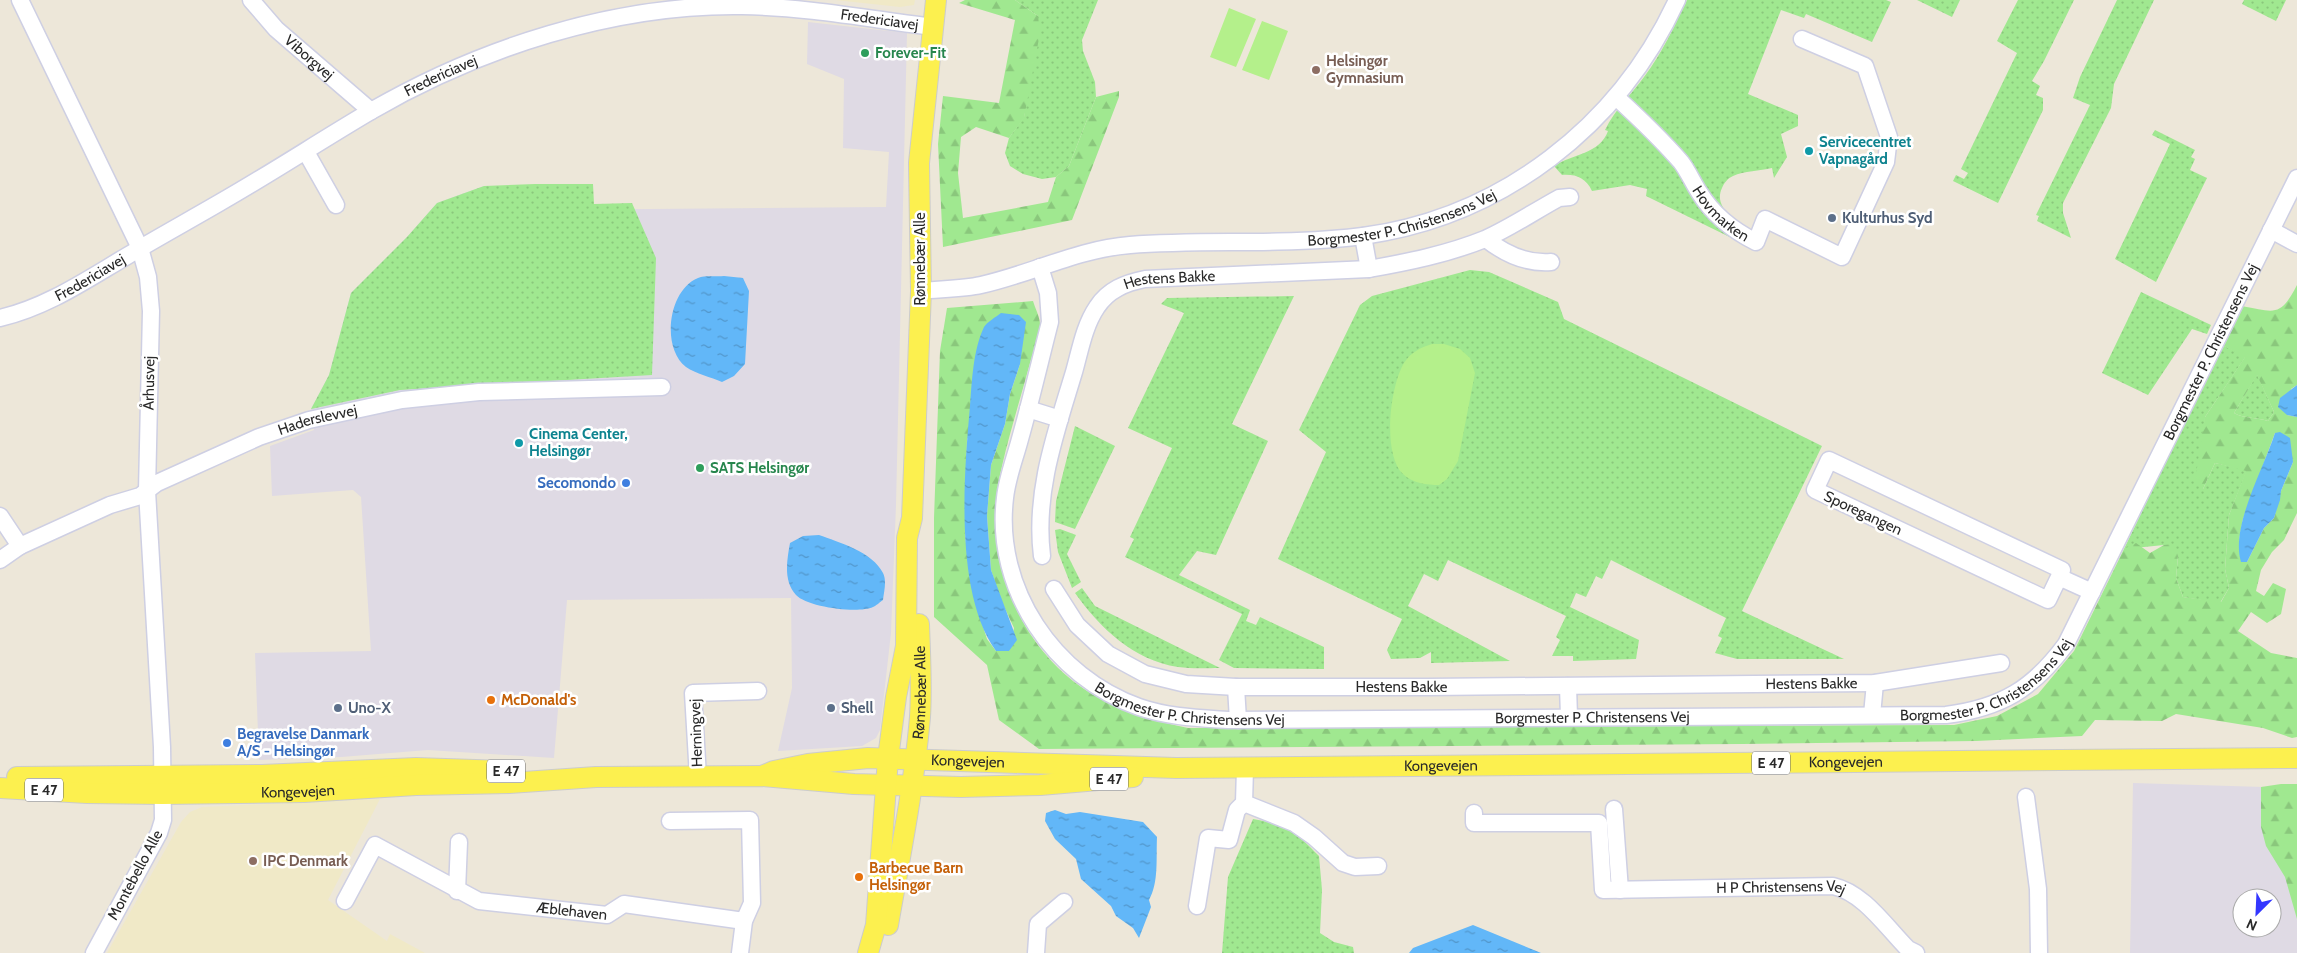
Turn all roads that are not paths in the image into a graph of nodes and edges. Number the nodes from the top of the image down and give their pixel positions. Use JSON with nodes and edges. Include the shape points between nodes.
{"nodes":[{"id":1,"x":20,"y":0,"type":"edge"},
{"id":2,"x":251,"y":0,"type":"edge"},
{"id":3,"x":936,"y":0,"type":"edge"},
{"id":4,"x":1677,"y":0,"type":"edge"},
{"id":5,"x":933,"y":27,"type":"junction"},
{"id":6,"x":1802,"y":39,"type":"dead end"},
{"id":7,"x":1616,"y":97,"type":"junction"},
{"id":8,"x":371,"y":111,"type":"junction"},
{"id":9,"x":306,"y":152,"type":"junction"},
{"id":10,"x":2297,"y":178,"type":"edge"},
{"id":11,"x":1570,"y":197,"type":"dead end"},
{"id":12,"x":336,"y":205,"type":"dead end"},
{"id":13,"x":2271,"y":230,"type":"junction"},
{"id":14,"x":1363,"y":236,"type":"junction"},
{"id":15,"x":1486,"y":239,"type":"junction"},
{"id":16,"x":2297,"y":244,"type":"edge"},
{"id":17,"x":140,"y":248,"type":"junction"},
{"id":18,"x":1551,"y":262,"type":"dead end"},
{"id":19,"x":1040,"y":267,"type":"junction"},
{"id":20,"x":1369,"y":269,"type":"junction"},
{"id":21,"x":921,"y":291,"type":"junction"},
{"id":22,"x":0,"y":318,"type":"edge"},
{"id":23,"x":662,"y":387,"type":"dead end"},
{"id":24,"x":1028,"y":409,"type":"junction"},
{"id":25,"x":1060,"y":419,"type":"junction"},
{"id":26,"x":147,"y":490,"type":"junction"},
{"id":27,"x":0,"y":516,"type":"edge"},
{"id":28,"x":912,"y":518,"type":"junction"},
{"id":29,"x":20,"y":546,"type":"junction"},
{"id":30,"x":1042,"y":556,"type":"dead end"},
{"id":31,"x":0,"y":560,"type":"edge"},
{"id":32,"x":2059,"y":576,"type":"junction"},
{"id":33,"x":1054,"y":589,"type":"dead end"},
{"id":34,"x":2092,"y":592,"type":"junction"},
{"id":35,"x":2001,"y":663,"type":"dead end"},
{"id":36,"x":1875,"y":683,"type":"junction"},
{"id":37,"x":1568,"y":686,"type":"junction"},
{"id":38,"x":1236,"y":687,"type":"junction"},
{"id":39,"x":758,"y":691,"type":"dead end"},
{"id":40,"x":1872,"y":715,"type":"junction"},
{"id":41,"x":1570,"y":717,"type":"junction"},
{"id":42,"x":1238,"y":720,"type":"junction"},
{"id":43,"x":2297,"y":758,"type":"edge"},
{"id":44,"x":1176,"y":768,"type":"junction"},
{"id":45,"x":1244,"y":768,"type":"junction"},
{"id":46,"x":897,"y":771,"type":"junction"},
{"id":47,"x":768,"y":773,"type":"junction"},
{"id":48,"x":0,"y":777,"type":"edge"},
{"id":49,"x":698,"y":777,"type":"junction"},
{"id":50,"x":162,"y":785,"type":"junction"},
{"id":51,"x":0,"y":788,"type":"edge"},
{"id":52,"x":2026,"y":798,"type":"dead end"},
{"id":53,"x":1244,"y":803,"type":"junction"},
{"id":54,"x":1614,"y":809,"type":"dead end"},
{"id":55,"x":1474,"y":813,"type":"dead end"},
{"id":56,"x":670,"y":821,"type":"dead end"},
{"id":57,"x":458,"y":842,"type":"dead end"},
{"id":58,"x":1378,"y":866,"type":"dead end"},
{"id":59,"x":1620,"y":890,"type":"junction"},
{"id":60,"x":457,"y":891,"type":"junction"},
{"id":61,"x":345,"y":901,"type":"dead end"},
{"id":62,"x":1064,"y":902,"type":"dead end"},
{"id":63,"x":1196,"y":906,"type":"dead end"},
{"id":64,"x":744,"y":921,"type":"junction"},
{"id":65,"x":94,"y":953,"type":"edge"},
{"id":66,"x":740,"y":953,"type":"edge"},
{"id":67,"x":868,"y":953,"type":"edge"},
{"id":68,"x":881,"y":953,"type":"edge"},
{"id":69,"x":1036,"y":953,"type":"edge"},
{"id":70,"x":1916,"y":953,"type":"edge"},
{"id":71,"x":2039,"y":953,"type":"edge"}],
"edges":[{"from":1,"to":17,"type":"street","name":"Århusvej"},
{"from":2,"to":8,"type":"street","name":"Viborgvej","via":[[276,29]]},
{"from":3,"to":5,"type":"main road","name":"Rønnebær Alle"},
{"from":4,"to":7,"type":"street","name":"Borgmester P. Christensens Vej","via":[[1643,62]]},
{"from":5,"to":8,"type":"street","name":"Fredericiavej","via":[[742,6],[638,14],[541,36],[462,64]]},
{"from":5,"to":21,"type":"main road","name":"Rønnebær Alle","via":[[919,163]]},
{"from":6,"to":7,"type":"street","name":"Hovmarken","via":[[1865,66],[1889,137],[1886,162],[1842,257],[1766,219],[1756,242],[1738,233],[1717,217],[1683,165]]},
{"from":7,"to":14,"type":"street","name":"Borgmester P. Christensens Vej","via":[[1562,150],[1508,188],[1465,209]]},
{"from":8,"to":9,"type":"street","name":"Fredericiavej"},
{"from":9,"to":12,"type":"street"},
{"from":9,"to":17,"type":"street","name":"Fredericiavej"},
{"from":10,"to":13,"type":"street","name":"Borgmester P. Christensens Vej"},
{"from":11,"to":15,"type":"street","name":"Hestens Bakke","via":[[1559,198]]},
{"from":13,"to":16,"type":"street"},
{"from":13,"to":34,"type":"street","name":"Borgmester P. Christensens Vej"},
{"from":14,"to":19,"type":"street","name":"Borgmester P. Christensens Vej","via":[[1262,243],[1130,245],[1081,254]]},
{"from":14,"to":20,"type":"street"},
{"from":15,"to":18,"type":"street","via":[[1499,250],[1533,263]]},
{"from":15,"to":20,"type":"street","name":"Hestens Bakke","via":[[1443,253]]},
{"from":17,"to":22,"type":"street","name":"Fredericiavej","via":[[59,297]]},
{"from":17,"to":26,"type":"street","name":"Århusvej","via":[[148,277],[151,311]]},
{"from":19,"to":21,"type":"street","name":"Borgmester P. Christensens Vej","via":[[979,286]]},
{"from":19,"to":24,"type":"street","name":"Borgmester P. Christensens Vej","via":[[1048,293],[1050,322]]},
{"from":20,"to":25,"type":"street","name":"Hestens Bakke","via":[[1145,279],[1116,288],[1091,316]]},
{"from":21,"to":28,"type":"main road","name":"Rønnebær Alle"},
{"from":23,"to":26,"type":"street","name":"Haderslevvej","via":[[479,392],[402,400],[310,420],[259,437]]},
{"from":24,"to":25,"type":"street"},
{"from":24,"to":42,"type":"street","name":"Borgmester P. Christensens Vej","via":[[1005,497],[1004,529],[1008,561],[1032,621],[1070,666],[1114,697],[1165,714]]},
{"from":25,"to":30,"type":"street","name":"Hestens Bakke","via":[[1042,492],[1039,531]]},
{"from":26,"to":29,"type":"street","name":"Haderslevvej","via":[[140,496],[110,505]]},
{"from":26,"to":50,"type":"street","name":"Århusvej"},
{"from":27,"to":29,"type":"street"},
{"from":28,"to":46,"type":"main road","name":"Rønnebær Alle","via":[[907,538],[906,646],[896,697]]},
{"from":28,"to":46,"type":"main road","name":"Rønnebær Alle","via":[[918,550],[920,701]]},
{"from":29,"to":31,"type":"street","name":"Haderslevvej"},
{"from":32,"to":32,"type":"street","name":"Sporegangen","via":[[2048,600],[1815,490],[1829,460],[2062,570]]},
{"from":32,"to":34,"type":"street","name":"Sporegangen"},
{"from":33,"to":38,"type":"street","name":"Hestens Bakke","via":[[1077,625],[1091,640],[1126,665],[1172,682]]},
{"from":34,"to":40,"type":"street","name":"Borgmester P. Christensens Vej","via":[[2066,644],[2052,664],[2015,695],[1970,712]]},
{"from":35,"to":36,"type":"street","name":"Hestens Bakke"},
{"from":36,"to":37,"type":"street","name":"Hestens Bakke"},
{"from":36,"to":40,"type":"street","name":"Hestens Bakke"},
{"from":37,"to":38,"type":"street","name":"Hestens Bakke"},
{"from":37,"to":41,"type":"street"},
{"from":38,"to":42,"type":"street"},
{"from":39,"to":49,"type":"street","name":"Herningvej","via":[[693,693]]},
{"from":40,"to":41,"type":"street","name":"Borgmester P. Christensens Vej"},
{"from":41,"to":42,"type":"street","name":"Borgmester P. Christensens Vej"},
{"from":43,"to":45,"type":"main road","name":"Kongevejen","number":"E 47"},
{"from":44,"to":45,"type":"main road","name":"Kongevejen","number":"E 47"},
{"from":44,"to":46,"type":"main road","name":"Kongevejen","number":"E 47"},
{"from":44,"to":46,"type":"main road","name":"Kongevejen","number":"E 47","via":[[1133,777],[993,787]]},
{"from":45,"to":53,"type":"street"},
{"from":46,"to":47,"type":"main road","name":"Kongevejen","number":"E 47","via":[[795,780]]},
{"from":46,"to":47,"type":"main road","name":"Kongevejen","number":"E 47","via":[[815,763]]},
{"from":46,"to":67,"type":"main road","name":"Rønnebær Alle","via":[[876,924]]},
{"from":46,"to":68,"type":"main road","name":"Rønnebær Alle","via":[[907,825]]},
{"from":47,"to":49,"type":"main road","name":"Kongevejen","number":"E 47"},
{"from":48,"to":50,"type":"main road","name":"Kongevejen","number":"E 47"},
{"from":49,"to":50,"type":"main road","name":"Kongevejen","number":"E 47","via":[[596,777],[416,768],[262,775]]},
{"from":50,"to":51,"type":"main road","name":"Kongevejen","number":"E 47","via":[[87,793]]},
{"from":50,"to":65,"type":"street","name":"Montebello Alle","via":[[161,829]]},
{"from":52,"to":71,"type":"street","via":[[2038,889]]},
{"from":53,"to":58,"type":"street","via":[[1294,823],[1343,863],[1355,867]]},
{"from":53,"to":63,"type":"street","via":[[1237,810],[1229,840],[1208,838]]},
{"from":54,"to":59,"type":"street"},
{"from":55,"to":59,"type":"street","name":"H P Christensens Vej","via":[[1474,823],[1599,823],[1603,890]]},
{"from":56,"to":64,"type":"street","via":[[750,820],[752,904]]},
{"from":57,"to":60,"type":"street"},
{"from":59,"to":70,"type":"street","name":"H P Christensens Vej","via":[[1833,886],[1857,897],[1908,949]]},
{"from":60,"to":61,"type":"street","name":"Æblehaven","via":[[376,845]]},
{"from":60,"to":64,"type":"street","name":"Æblehaven","via":[[479,901],[607,915],[624,904]]},
{"from":62,"to":69,"type":"street","via":[[1038,924]]},
{"from":64,"to":66,"type":"street"}]}
